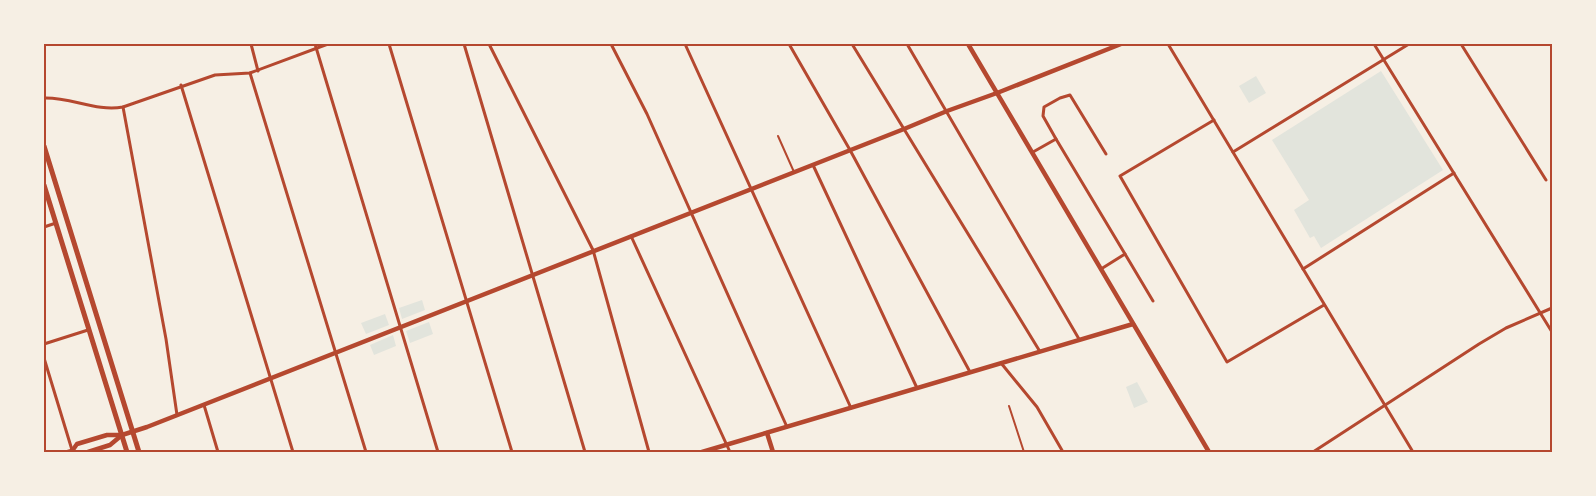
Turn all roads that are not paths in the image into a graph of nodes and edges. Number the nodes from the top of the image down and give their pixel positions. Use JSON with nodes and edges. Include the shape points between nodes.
{"nodes":[{"id":1,"x":251,"y":44,"type":"edge"},
{"id":2,"x":315,"y":44,"type":"edge"},
{"id":3,"x":328,"y":44,"type":"edge"},
{"id":4,"x":389,"y":44,"type":"edge"},
{"id":5,"x":464,"y":44,"type":"edge"},
{"id":6,"x":489,"y":44,"type":"edge"},
{"id":7,"x":611,"y":44,"type":"edge"},
{"id":8,"x":685,"y":44,"type":"edge"},
{"id":9,"x":789,"y":44,"type":"edge"},
{"id":10,"x":852,"y":44,"type":"edge"},
{"id":11,"x":907,"y":44,"type":"edge"},
{"id":12,"x":968,"y":44,"type":"edge"},
{"id":13,"x":1121,"y":44,"type":"edge"},
{"id":14,"x":1168,"y":44,"type":"edge"},
{"id":15,"x":1374,"y":44,"type":"edge"},
{"id":16,"x":1409,"y":44,"type":"edge"},
{"id":17,"x":1461,"y":44,"type":"edge"},
{"id":18,"x":316,"y":48,"type":"junction"},
{"id":19,"x":1383,"y":60,"type":"junction"},
{"id":20,"x":258,"y":70,"type":"junction"},
{"id":21,"x":250,"y":73,"type":"junction"},
{"id":22,"x":181,"y":86,"type":"junction"},
{"id":23,"x":997,"y":93,"type":"junction"},
{"id":24,"x":44,"y":98,"type":"edge"},
{"id":25,"x":123,"y":107,"type":"junction"},
{"id":26,"x":947,"y":110,"type":"junction"},
{"id":27,"x":1214,"y":120,"type":"junction"},
{"id":28,"x":904,"y":129,"type":"junction"},
{"id":29,"x":778,"y":136,"type":"dead end"},
{"id":30,"x":1056,"y":139,"type":"junction"},
{"id":31,"x":44,"y":146,"type":"edge"},
{"id":32,"x":850,"y":150,"type":"junction"},
{"id":33,"x":1033,"y":152,"type":"junction"},
{"id":34,"x":1233,"y":152,"type":"junction"},
{"id":35,"x":1106,"y":154,"type":"dead end"},
{"id":36,"x":813,"y":164,"type":"junction"},
{"id":37,"x":794,"y":172,"type":"junction"},
{"id":38,"x":1454,"y":173,"type":"junction"},
{"id":39,"x":1546,"y":180,"type":"dead end"},
{"id":40,"x":44,"y":185,"type":"edge"},
{"id":41,"x":751,"y":189,"type":"junction"},
{"id":42,"x":690,"y":212,"type":"junction"},
{"id":43,"x":56,"y":224,"type":"junction"},
{"id":44,"x":44,"y":227,"type":"edge"},
{"id":45,"x":631,"y":235,"type":"junction"},
{"id":46,"x":593,"y":250,"type":"junction"},
{"id":47,"x":1125,"y":254,"type":"junction"},
{"id":48,"x":1101,"y":269,"type":"junction"},
{"id":49,"x":1303,"y":269,"type":"junction"},
{"id":50,"x":532,"y":274,"type":"junction"},
{"id":51,"x":466,"y":301,"type":"junction"},
{"id":52,"x":1153,"y":301,"type":"dead end"},
{"id":53,"x":1324,"y":305,"type":"junction"},
{"id":54,"x":1552,"y":308,"type":"edge"},
{"id":55,"x":1540,"y":313,"type":"junction"},
{"id":56,"x":1133,"y":324,"type":"junction"},
{"id":57,"x":400,"y":327,"type":"junction"},
{"id":58,"x":89,"y":330,"type":"junction"},
{"id":59,"x":1552,"y":332,"type":"edge"},
{"id":60,"x":1078,"y":339,"type":"junction"},
{"id":61,"x":44,"y":344,"type":"edge"},
{"id":62,"x":1039,"y":350,"type":"junction"},
{"id":63,"x":335,"y":352,"type":"junction"},
{"id":64,"x":44,"y":358,"type":"edge"},
{"id":65,"x":1001,"y":363,"type":"junction"},
{"id":66,"x":970,"y":372,"type":"junction"},
{"id":67,"x":271,"y":378,"type":"junction"},
{"id":68,"x":917,"y":388,"type":"junction"},
{"id":69,"x":204,"y":404,"type":"junction"},
{"id":70,"x":1009,"y":406,"type":"dead end"},
{"id":71,"x":1385,"y":406,"type":"junction"},
{"id":72,"x":851,"y":408,"type":"junction"},
{"id":73,"x":177,"y":415,"type":"junction"},
{"id":74,"x":788,"y":427,"type":"junction"},
{"id":75,"x":133,"y":432,"type":"junction"},
{"id":76,"x":767,"y":433,"type":"junction"},
{"id":77,"x":122,"y":435,"type":"junction"},
{"id":78,"x":727,"y":445,"type":"junction"},
{"id":79,"x":72,"y":452,"type":"edge"},
{"id":80,"x":88,"y":452,"type":"edge"},
{"id":81,"x":128,"y":452,"type":"edge"},
{"id":82,"x":139,"y":452,"type":"edge"},
{"id":83,"x":218,"y":452,"type":"edge"},
{"id":84,"x":293,"y":452,"type":"edge"},
{"id":85,"x":366,"y":452,"type":"edge"},
{"id":86,"x":438,"y":452,"type":"edge"},
{"id":87,"x":512,"y":452,"type":"edge"},
{"id":88,"x":585,"y":452,"type":"edge"},
{"id":89,"x":649,"y":452,"type":"edge"},
{"id":90,"x":702,"y":452,"type":"edge"},
{"id":91,"x":730,"y":452,"type":"edge"},
{"id":92,"x":773,"y":452,"type":"edge"},
{"id":93,"x":1024,"y":452,"type":"edge"},
{"id":94,"x":1063,"y":452,"type":"edge"},
{"id":95,"x":1209,"y":452,"type":"edge"},
{"id":96,"x":1313,"y":452,"type":"edge"},
{"id":97,"x":1413,"y":452,"type":"edge"}],
"edges":[{"from":1,"to":20,"type":"street"},
{"from":2,"to":18,"type":"street"},
{"from":3,"to":18,"type":"street"},
{"from":4,"to":51,"type":"street"},
{"from":5,"to":50,"type":"street"},
{"from":6,"to":46,"type":"street"},
{"from":7,"to":42,"type":"street","via":[[647,114]]},
{"from":8,"to":41,"type":"street"},
{"from":9,"to":32,"type":"street"},
{"from":10,"to":28,"type":"street"},
{"from":11,"to":26,"type":"street"},
{"from":12,"to":23,"type":"street"},
{"from":13,"to":23,"type":"street"},
{"from":14,"to":27,"type":"street"},
{"from":15,"to":19,"type":"street"},
{"from":16,"to":19,"type":"street"},
{"from":17,"to":39,"type":"street"},
{"from":18,"to":20,"type":"street"},
{"from":18,"to":57,"type":"street"},
{"from":19,"to":34,"type":"street"},
{"from":19,"to":38,"type":"street"},
{"from":20,"to":21,"type":"street"},
{"from":21,"to":22,"type":"street","via":[[215,75]]},
{"from":21,"to":63,"type":"street"},
{"from":22,"to":25,"type":"street"},
{"from":22,"to":67,"type":"street"},
{"from":23,"to":26,"type":"street"},
{"from":23,"to":33,"type":"street"},
{"from":24,"to":25,"type":"street","via":[[110,109]]},
{"from":25,"to":73,"type":"street"},
{"from":26,"to":28,"type":"street"},
{"from":26,"to":60,"type":"street"},
{"from":27,"to":34,"type":"street"},
{"from":27,"to":53,"type":"street","via":[[1120,176],[1227,362]]},
{"from":28,"to":32,"type":"street"},
{"from":28,"to":62,"type":"street"},
{"from":29,"to":37,"type":"lane"},
{"from":30,"to":33,"type":"street"},
{"from":30,"to":35,"type":"street","via":[[1043,116],[1044,107],[1070,95]]},
{"from":30,"to":47,"type":"street"},
{"from":31,"to":75,"type":"main road"},
{"from":32,"to":36,"type":"street"},
{"from":32,"to":66,"type":"street"},
{"from":33,"to":48,"type":"street"},
{"from":34,"to":49,"type":"street"},
{"from":36,"to":37,"type":"street"},
{"from":36,"to":68,"type":"street"},
{"from":37,"to":41,"type":"street"},
{"from":38,"to":49,"type":"street"},
{"from":38,"to":55,"type":"street"},
{"from":40,"to":43,"type":"main road"},
{"from":41,"to":42,"type":"street"},
{"from":41,"to":72,"type":"street"},
{"from":42,"to":45,"type":"street"},
{"from":42,"to":74,"type":"street"},
{"from":43,"to":44,"type":"street"},
{"from":43,"to":58,"type":"main road"},
{"from":45,"to":46,"type":"street"},
{"from":45,"to":78,"type":"street"},
{"from":46,"to":50,"type":"street"},
{"from":46,"to":89,"type":"street"},
{"from":47,"to":48,"type":"street"},
{"from":47,"to":52,"type":"street"},
{"from":48,"to":56,"type":"street"},
{"from":49,"to":53,"type":"street"},
{"from":50,"to":51,"type":"street"},
{"from":50,"to":88,"type":"street"},
{"from":51,"to":57,"type":"street"},
{"from":51,"to":87,"type":"street"},
{"from":53,"to":71,"type":"street"},
{"from":54,"to":55,"type":"street"},
{"from":55,"to":59,"type":"street"},
{"from":55,"to":71,"type":"street","via":[[1479,344]]},
{"from":56,"to":60,"type":"street"},
{"from":56,"to":95,"type":"street"},
{"from":57,"to":63,"type":"street"},
{"from":57,"to":86,"type":"street"},
{"from":58,"to":61,"type":"street"},
{"from":58,"to":77,"type":"main road"},
{"from":60,"to":62,"type":"street"},
{"from":62,"to":65,"type":"street"},
{"from":63,"to":67,"type":"street"},
{"from":63,"to":85,"type":"street"},
{"from":64,"to":79,"type":"street"},
{"from":65,"to":66,"type":"street"},
{"from":65,"to":94,"type":"street","via":[[1038,407]]},
{"from":66,"to":68,"type":"street"},
{"from":67,"to":69,"type":"street"},
{"from":67,"to":84,"type":"street"},
{"from":68,"to":72,"type":"street"},
{"from":69,"to":73,"type":"street"},
{"from":69,"to":83,"type":"street"},
{"from":70,"to":93,"type":"lane"},
{"from":71,"to":96,"type":"street"},
{"from":71,"to":97,"type":"street"},
{"from":72,"to":74,"type":"street"},
{"from":73,"to":75,"type":"street"},
{"from":74,"to":76,"type":"street"},
{"from":75,"to":77,"type":"street"},
{"from":75,"to":82,"type":"main road"},
{"from":76,"to":78,"type":"street"},
{"from":76,"to":92,"type":"street"},
{"from":77,"to":79,"type":"street","via":[[107,435],[77,444]]},
{"from":77,"to":80,"type":"street","via":[[110,445]]},
{"from":77,"to":81,"type":"main road"},
{"from":78,"to":90,"type":"street"},
{"from":78,"to":91,"type":"street"}]}
